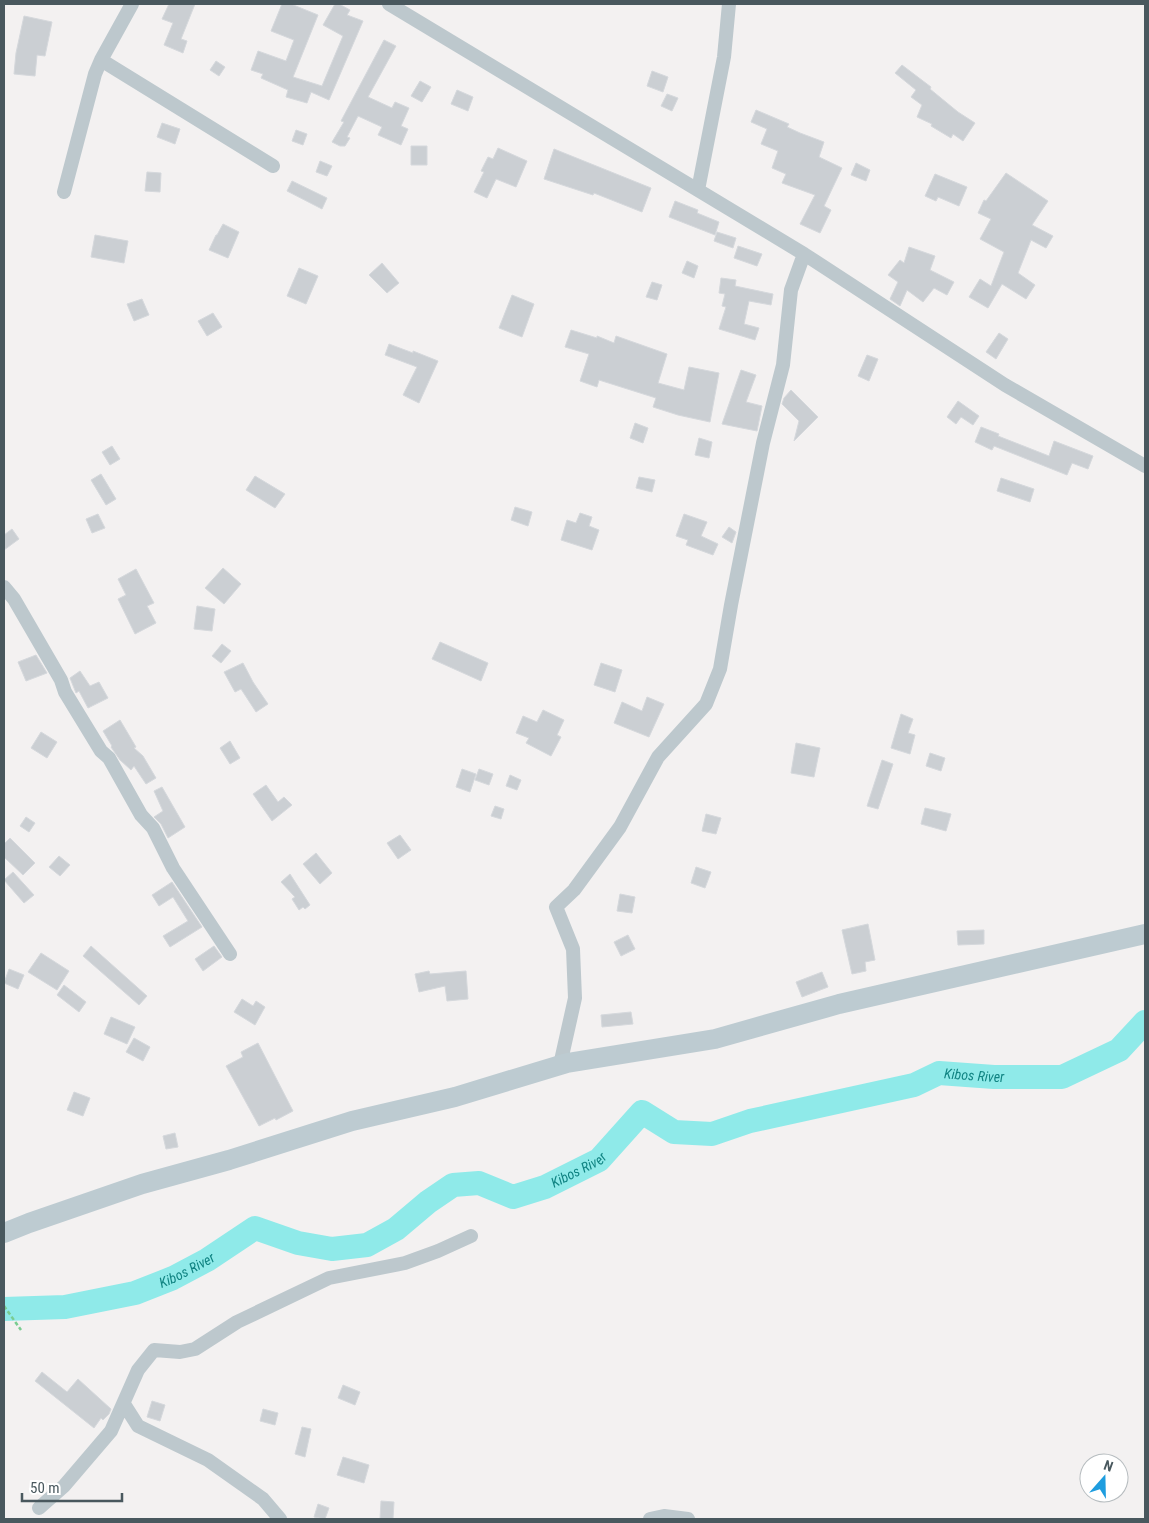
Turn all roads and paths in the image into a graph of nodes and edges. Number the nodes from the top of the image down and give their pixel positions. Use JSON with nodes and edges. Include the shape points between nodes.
{"nodes":[{"id":1,"x":132,"y":4,"type":"edge"},
{"id":2,"x":389,"y":4,"type":"edge"},
{"id":3,"x":729,"y":4,"type":"edge"},
{"id":4,"x":101,"y":60,"type":"junction"},
{"id":5,"x":273,"y":166,"type":"dead end"},
{"id":6,"x":698,"y":190,"type":"junction"},
{"id":7,"x":64,"y":192,"type":"dead end"},
{"id":8,"x":804,"y":254,"type":"junction"},
{"id":9,"x":1145,"y":466,"type":"edge"},
{"id":10,"x":4,"y":587,"type":"edge"},
{"id":11,"x":1145,"y":934,"type":"edge"},
{"id":12,"x":230,"y":954,"type":"dead end"},
{"id":13,"x":560,"y":1065,"type":"junction"},
{"id":14,"x":4,"y":1233,"type":"edge"},
{"id":15,"x":471,"y":1236,"type":"dead end"},
{"id":16,"x":4,"y":1306,"type":"edge"},
{"id":17,"x":21,"y":1330,"type":"dead end"},
{"id":18,"x":124,"y":1404,"type":"junction"},
{"id":19,"x":39,"y":1508,"type":"dead end"},
{"id":20,"x":280,"y":1519,"type":"edge"},
{"id":21,"x":650,"y":1519,"type":"edge"},
{"id":22,"x":688,"y":1519,"type":"edge"}],
"edges":[{"from":1,"to":4,"type":"street"},
{"from":2,"to":6,"type":"street"},
{"from":3,"to":6,"type":"street","via":[[724,58]]},
{"from":4,"to":5,"type":"street"},
{"from":4,"to":7,"type":"street"},
{"from":6,"to":8,"type":"street"},
{"from":8,"to":9,"type":"street","via":[[1004,385]]},
{"from":8,"to":13,"type":"street","via":[[791,290],[783,364],[762,453],[720,669],[706,704],[658,757],[620,827],[574,890],[556,906],[573,949],[575,998]]},
{"from":10,"to":12,"type":"street","via":[[101,751],[109,758],[141,815],[153,828],[173,868]]},
{"from":11,"to":13,"type":"main road","via":[[839,1004],[715,1039]]},
{"from":13,"to":14,"type":"main road","via":[[455,1097],[352,1121],[142,1184]]},
{"from":15,"to":18,"type":"street","via":[[405,1263],[329,1278],[237,1322],[187,1352],[154,1350],[138,1370]]},
{"from":16,"to":17,"type":"path"},
{"from":18,"to":19,"type":"street","via":[[110,1431],[64,1486]]},
{"from":18,"to":20,"type":"street","via":[[138,1426],[208,1460],[263,1500]]},
{"from":21,"to":22,"type":"street","via":[[664,1516]]}]}
